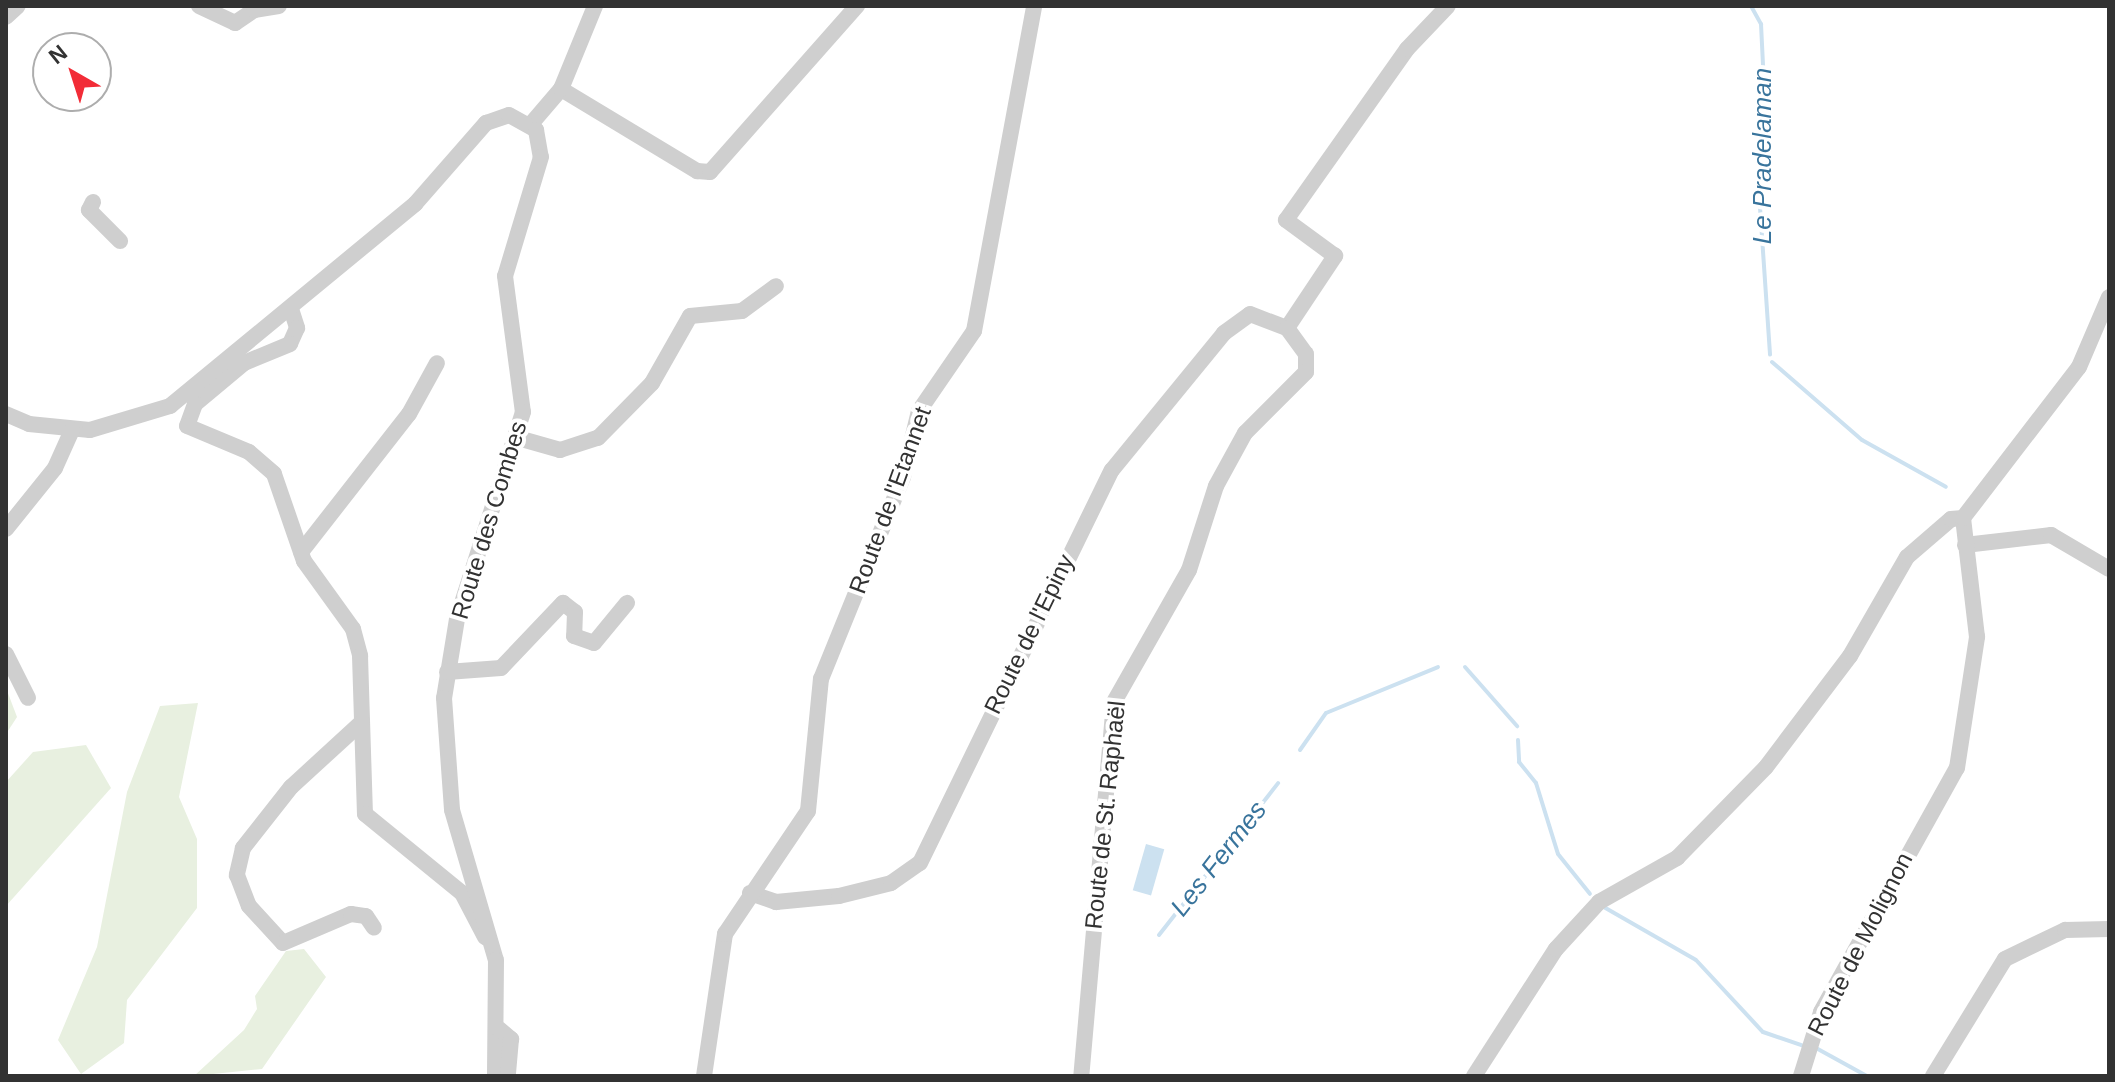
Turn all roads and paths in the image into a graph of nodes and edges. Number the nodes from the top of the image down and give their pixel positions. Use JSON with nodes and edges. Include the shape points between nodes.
{"nodes":[{"id":1,"x":18,"y":6,"type":"edge"},
{"id":2,"x":199,"y":6,"type":"edge"},
{"id":3,"x":279,"y":6,"type":"edge"},
{"id":4,"x":595,"y":6,"type":"edge"},
{"id":5,"x":857,"y":6,"type":"edge"},
{"id":6,"x":1034,"y":6,"type":"edge"},
{"id":7,"x":1448,"y":6,"type":"edge"},
{"id":8,"x":6,"y":17,"type":"edge"},
{"id":9,"x":561,"y":89,"type":"junction"},
{"id":10,"x":531,"y":124,"type":"junction"},
{"id":11,"x":93,"y":202,"type":"dead end"},
{"id":12,"x":120,"y":241,"type":"dead end"},
{"id":13,"x":776,"y":286,"type":"dead end"},
{"id":14,"x":2109,"y":297,"type":"edge"},
{"id":15,"x":291,"y":309,"type":"junction"},
{"id":16,"x":1287,"y":328,"type":"junction"},
{"id":17,"x":437,"y":363,"type":"dead end"},
{"id":18,"x":6,"y":414,"type":"edge"},
{"id":19,"x":72,"y":430,"type":"junction"},
{"id":20,"x":518,"y":438,"type":"junction"},
{"id":21,"x":1963,"y":518,"type":"junction"},
{"id":22,"x":6,"y":529,"type":"edge"},
{"id":23,"x":1965,"y":545,"type":"junction"},
{"id":24,"x":301,"y":552,"type":"junction"},
{"id":25,"x":2109,"y":569,"type":"edge"},
{"id":26,"x":627,"y":603,"type":"dead end"},
{"id":27,"x":6,"y":654,"type":"edge"},
{"id":28,"x":447,"y":672,"type":"junction"},
{"id":29,"x":28,"y":698,"type":"dead end"},
{"id":30,"x":362,"y":722,"type":"junction"},
{"id":31,"x":750,"y":893,"type":"junction"},
{"id":32,"x":374,"y":928,"type":"dead end"},
{"id":33,"x":2109,"y":929,"type":"edge"},
{"id":34,"x":493,"y":940,"type":"junction"},
{"id":35,"x":499,"y":1029,"type":"junction"},
{"id":36,"x":495,"y":1076,"type":"edge"},
{"id":37,"x":508,"y":1076,"type":"edge"},
{"id":38,"x":704,"y":1076,"type":"edge"},
{"id":39,"x":1081,"y":1076,"type":"edge"},
{"id":40,"x":1474,"y":1076,"type":"edge"},
{"id":41,"x":1801,"y":1076,"type":"edge"},
{"id":42,"x":1933,"y":1076,"type":"edge"}],
"edges":[{"from":1,"to":8,"type":"street"},
{"from":2,"to":3,"type":"street","via":[[235,23],[258,8]]},
{"from":4,"to":9,"type":"street"},
{"from":5,"to":9,"type":"street","via":[[710,172]]},
{"from":6,"to":31,"type":"street","name":"Route de l'Etannet","via":[[974,331],[919,411],[903,477],[821,679],[808,811]]},
{"from":7,"to":16,"type":"street","via":[[1407,49],[1286,220],[1335,256]]},
{"from":9,"to":10,"type":"street"},
{"from":10,"to":15,"type":"street","via":[[509,115],[486,123],[430,190]]},
{"from":10,"to":20,"type":"street","name":"Route des Combes","via":[[541,157],[505,276],[524,396]]},
{"from":11,"to":12,"type":"street","via":[[89,210]]},
{"from":13,"to":20,"type":"street","via":[[742,311],[690,316],[652,383],[598,438],[560,450]]},
{"from":14,"to":21,"type":"street","via":[[2079,367]]},
{"from":15,"to":19,"type":"street","via":[[170,406],[126,424]]},
{"from":15,"to":24,"type":"street","via":[[297,328],[290,344],[244,363],[195,404],[187,426],[268,466]]},
{"from":16,"to":31,"type":"street","name":"Route de l'Epiny","via":[[1250,314],[1224,333],[1112,470],[920,863],[891,883],[839,896],[776,902]]},
{"from":16,"to":39,"type":"street","name":"Route de St. Raphaël","via":[[1306,354],[1306,372],[1245,433],[1216,486],[1189,570],[1114,702]]},
{"from":17,"to":24,"type":"street","via":[[409,414]]},
{"from":18,"to":19,"type":"street"},
{"from":19,"to":22,"type":"street","via":[[55,468]]},
{"from":20,"to":28,"type":"street","name":"Route des Combes","via":[[460,607]]},
{"from":21,"to":23,"type":"street","name":"Route de Molignon"},
{"from":21,"to":40,"type":"street","via":[[1951,519],[1907,557],[1850,656],[1766,767],[1677,858],[1599,902],[1556,949]]},
{"from":23,"to":25,"type":"street","via":[[2051,535]]},
{"from":23,"to":41,"type":"street","name":"Route de Molignon","via":[[1977,637],[1953,779],[1917,832],[1890,897],[1808,1046]]},
{"from":24,"to":30,"type":"street","via":[[353,629]]},
{"from":26,"to":28,"type":"street","via":[[594,643],[574,636],[575,612],[563,603],[501,668]]},
{"from":27,"to":29,"type":"street"},
{"from":28,"to":34,"type":"street","name":"Route des Combes","via":[[450,799]]},
{"from":30,"to":32,"type":"street","via":[[291,787],[243,848],[237,875],[249,906],[283,943],[351,914],[366,916]]},
{"from":30,"to":34,"type":"street","via":[[365,814],[462,893]]},
{"from":31,"to":38,"type":"street","name":"Route de l'Etannet","via":[[725,934]]},
{"from":33,"to":42,"type":"street","via":[[2065,930],[2005,959]]},
{"from":34,"to":35,"type":"street","name":"Route des Combes"},
{"from":35,"to":36,"type":"street"},
{"from":35,"to":37,"type":"street","via":[[511,1039]]}]}
